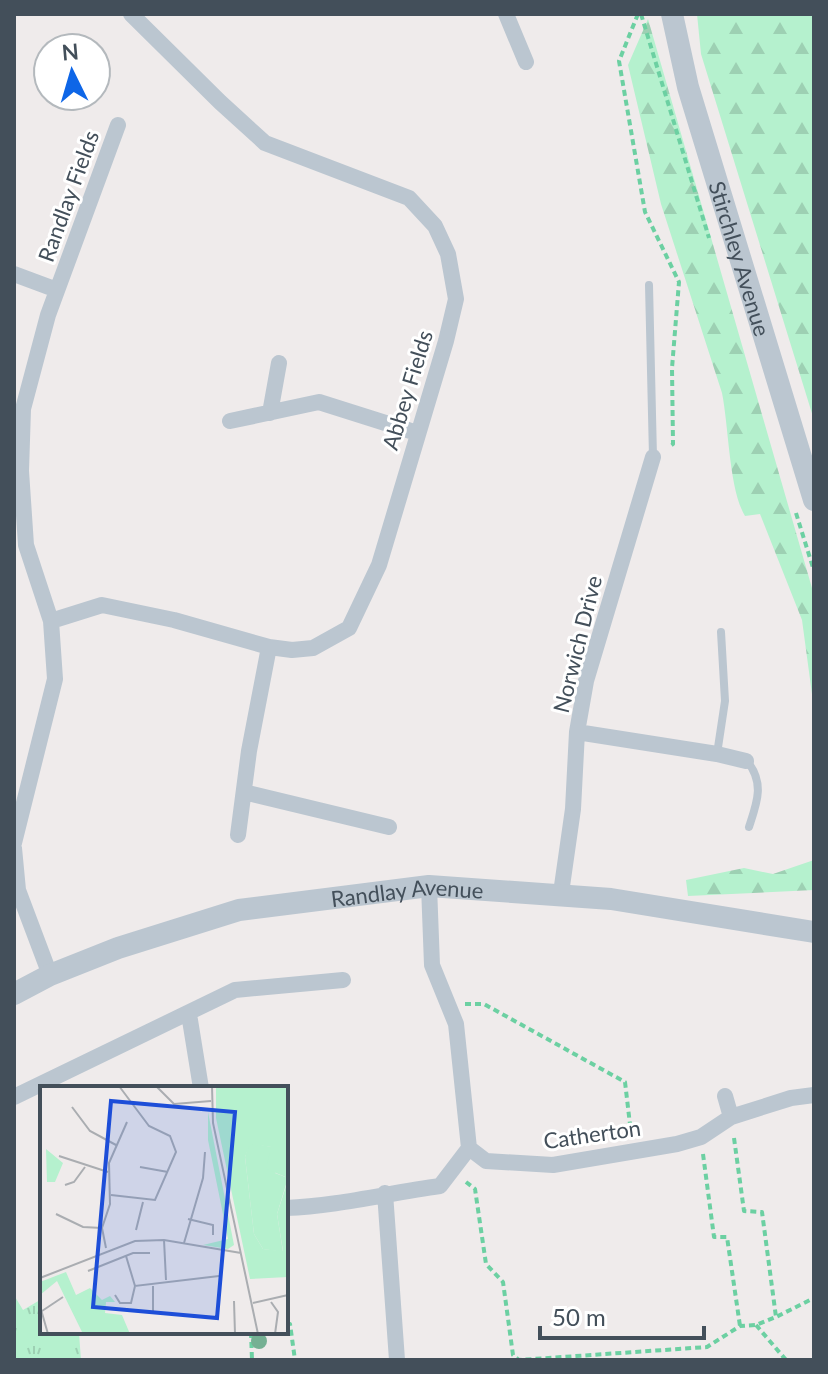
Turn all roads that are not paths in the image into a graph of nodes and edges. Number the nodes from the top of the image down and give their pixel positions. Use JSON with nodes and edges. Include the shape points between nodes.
{"nodes":[{"id":1,"x":131,"y":14,"type":"edge"},
{"id":2,"x":506,"y":14,"type":"edge"},
{"id":3,"x":672,"y":14,"type":"edge"},
{"id":4,"x":526,"y":62,"type":"dead end"},
{"id":5,"x":118,"y":125,"type":"dead end"},
{"id":6,"x":14,"y":274,"type":"edge"},
{"id":7,"x":649,"y":285,"type":"dead end"},
{"id":8,"x":57,"y":290,"type":"junction"},
{"id":9,"x":279,"y":363,"type":"dead end"},
{"id":10,"x":270,"y":413,"type":"junction"},
{"id":11,"x":230,"y":421,"type":"dead end"},
{"id":12,"x":417,"y":433,"type":"junction"},
{"id":13,"x":653,"y":457,"type":"joint"},
{"id":14,"x":18,"y":471,"type":"edge"},
{"id":15,"x":814,"y":500,"type":"edge"},
{"id":16,"x":51,"y":621,"type":"junction"},
{"id":17,"x":721,"y":632,"type":"dead end"},
{"id":18,"x":269,"y":647,"type":"junction"},
{"id":19,"x":577,"y":732,"type":"junction"},
{"id":20,"x":717,"y":754,"type":"junction"},
{"id":21,"x":746,"y":761,"type":"joint"},
{"id":22,"x":244,"y":792,"type":"junction"},
{"id":23,"x":389,"y":827,"type":"dead end"},
{"id":24,"x":749,"y":827,"type":"dead end"},
{"id":25,"x":238,"y":835,"type":"dead end"},
{"id":26,"x":14,"y":846,"type":"edge"},
{"id":27,"x":429,"y":886,"type":"junction"},
{"id":28,"x":561,"y":893,"type":"junction"},
{"id":29,"x":814,"y":932,"type":"edge"},
{"id":30,"x":50,"y":975,"type":"junction"},
{"id":31,"x":343,"y":980,"type":"dead end"},
{"id":32,"x":14,"y":994,"type":"edge"},
{"id":33,"x":189,"y":1014,"type":"junction"},
{"id":34,"x":201,"y":1086,"type":"edge"},
{"id":35,"x":814,"y":1095,"type":"edge"},
{"id":36,"x":725,"y":1096,"type":"dead end"},
{"id":37,"x":14,"y":1097,"type":"edge"},
{"id":38,"x":731,"y":1117,"type":"junction"},
{"id":39,"x":469,"y":1148,"type":"junction"},
{"id":40,"x":385,"y":1193,"type":"junction"},
{"id":41,"x":288,"y":1208,"type":"edge"},
{"id":42,"x":397,"y":1360,"type":"edge"}],
"edges":[{"from":1,"to":12,"type":"street","name":"Abbey Fields","via":[[265,143],[409,198],[435,226],[448,254],[456,299]]},
{"from":2,"to":4,"type":"street"},
{"from":3,"to":15,"type":"street","name":"Stirchley Avenue","via":[[688,87]]},
{"from":5,"to":8,"type":"street","name":"Randlay Fields"},
{"from":6,"to":8,"type":"street"},
{"from":7,"to":13,"type":"lane"},
{"from":8,"to":14,"type":"street","name":"Randlay Fields","via":[[23,409]]},
{"from":9,"to":10,"type":"street"},
{"from":10,"to":11,"type":"street"},
{"from":10,"to":12,"type":"street","via":[[319,402]]},
{"from":12,"to":18,"type":"street","name":"Abbey Fields","via":[[379,565],[349,628],[313,648]]},
{"from":13,"to":19,"type":"street","name":"Norwich Drive","via":[[586,681]]},
{"from":14,"to":16,"type":"street","name":"Randlay Fields","via":[[26,545]]},
{"from":16,"to":18,"type":"street","name":"Abbey Fields","via":[[102,605]]},
{"from":16,"to":26,"type":"street","name":"Randlay Fields","via":[[55,679]]},
{"from":17,"to":20,"type":"lane","via":[[725,701]]},
{"from":18,"to":22,"type":"street"},
{"from":19,"to":20,"type":"street"},
{"from":19,"to":28,"type":"street","name":"Norwich Drive"},
{"from":20,"to":21,"type":"street"},
{"from":21,"to":24,"type":"lane","via":[[759,788]]},
{"from":22,"to":23,"type":"street"},
{"from":22,"to":25,"type":"street"},
{"from":26,"to":30,"type":"street","name":"Randlay Fields","via":[[18,890]]},
{"from":27,"to":28,"type":"street","name":"Randlay Avenue"},
{"from":27,"to":30,"type":"street","name":"Randlay Avenue","via":[[239,910]]},
{"from":27,"to":39,"type":"street","via":[[432,965],[456,1024]]},
{"from":28,"to":29,"type":"street","name":"Randlay Avenue"},
{"from":30,"to":32,"type":"street","name":"Randlay Avenue"},
{"from":31,"to":33,"type":"street","via":[[235,990]]},
{"from":33,"to":34,"type":"street"},
{"from":33,"to":37,"type":"street"},
{"from":35,"to":38,"type":"street","name":"Catherton"},
{"from":36,"to":38,"type":"street"},
{"from":38,"to":39,"type":"street","name":"Catherton","via":[[701,1137],[553,1165],[486,1161]]},
{"from":39,"to":40,"type":"street","via":[[440,1186]]},
{"from":40,"to":41,"type":"street","via":[[344,1204]]},
{"from":40,"to":42,"type":"street"}]}
